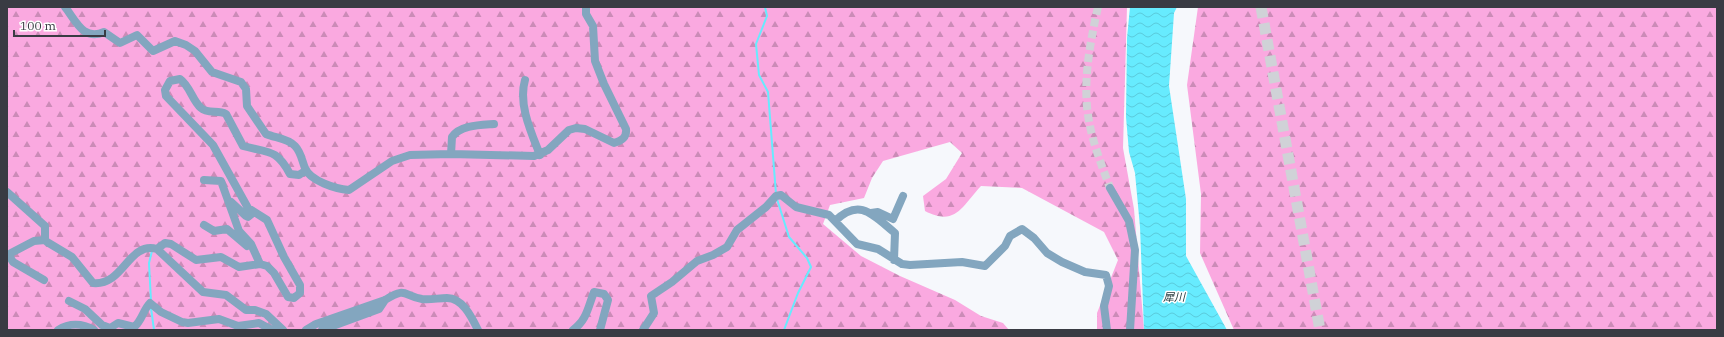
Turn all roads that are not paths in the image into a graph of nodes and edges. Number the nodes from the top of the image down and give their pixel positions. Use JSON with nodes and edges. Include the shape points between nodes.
{"nodes":[{"id":1,"x":64,"y":7,"type":"edge"},
{"id":2,"x":586,"y":7,"type":"edge"},
{"id":3,"x":525,"y":80,"type":"dead end"},
{"id":4,"x":494,"y":124,"type":"dead end"},
{"id":5,"x":451,"y":154,"type":"junction"},
{"id":6,"x":540,"y":155,"type":"junction"},
{"id":7,"x":306,"y":171,"type":"junction"},
{"id":8,"x":204,"y":180,"type":"dead end"},
{"id":9,"x":1110,"y":188,"type":"tunnel mouth"},
{"id":10,"x":7,"y":192,"type":"edge"},
{"id":11,"x":903,"y":196,"type":"dead end"},
{"id":12,"x":228,"y":200,"type":"junction"},
{"id":13,"x":254,"y":213,"type":"junction"},
{"id":14,"x":871,"y":213,"type":"junction"},
{"id":15,"x":835,"y":221,"type":"junction"},
{"id":16,"x":204,"y":226,"type":"dead end"},
{"id":17,"x":45,"y":240,"type":"junction"},
{"id":18,"x":157,"y":249,"type":"junction"},
{"id":19,"x":894,"y":260,"type":"junction"},
{"id":20,"x":260,"y":264,"type":"junction"},
{"id":21,"x":42,"y":276,"type":"dead end"},
{"id":22,"x":385,"y":300,"type":"junction"},
{"id":23,"x":69,"y":301,"type":"dead end"},
{"id":24,"x":109,"y":329,"type":"edge"},
{"id":25,"x":58,"y":330,"type":"edge"},
{"id":26,"x":94,"y":330,"type":"edge"},
{"id":27,"x":272,"y":330,"type":"edge"},
{"id":28,"x":283,"y":330,"type":"edge"},
{"id":29,"x":306,"y":330,"type":"edge"},
{"id":30,"x":322,"y":330,"type":"edge"},
{"id":31,"x":478,"y":330,"type":"edge"},
{"id":32,"x":573,"y":330,"type":"edge"},
{"id":33,"x":600,"y":330,"type":"edge"},
{"id":34,"x":643,"y":330,"type":"edge"},
{"id":35,"x":1107,"y":330,"type":"edge"},
{"id":36,"x":1130,"y":330,"type":"edge"}],
"edges":[{"from":1,"to":7,"type":"street","via":[[88,34],[104,32],[120,43],[137,35],[153,52],[176,41],[181,42],[195,51],[212,72],[241,82],[246,89],[247,106],[266,134],[286,140],[295,146]]},
{"from":2,"to":6,"type":"street","via":[[586,14],[593,26],[595,61],[626,129],[626,135],[623,140],[614,143],[584,129],[576,128],[569,130]]},
{"from":3,"to":6,"type":"street","via":[[522,89],[527,123]]},
{"from":4,"to":5,"type":"street","via":[[457,132],[452,137]]},
{"from":5,"to":6,"type":"street","via":[[525,157]]},
{"from":5,"to":7,"type":"street","via":[[410,155],[400,158],[349,190],[315,179]]},
{"from":7,"to":13,"type":"street","via":[[299,175],[290,174],[276,154],[243,146],[226,114],[200,108],[186,84],[180,79],[170,81],[165,90],[166,96],[214,145],[243,201]]},
{"from":8,"to":12,"type":"street","via":[[221,181]]},
{"from":9,"to":36,"type":"street","via":[[1129,221],[1135,250]]},
{"from":10,"to":17,"type":"street","via":[[45,226]]},
{"from":11,"to":14,"type":"street","via":[[894,219],[878,212]]},
{"from":12,"to":13,"type":"street","via":[[246,216]]},
{"from":12,"to":20,"type":"street","via":[[239,231],[251,244]]},
{"from":13,"to":20,"type":"street","via":[[265,218],[270,225],[300,285],[300,293],[294,298],[288,297],[270,269]]},
{"from":14,"to":15,"type":"street","via":[[850,210]]},
{"from":14,"to":19,"type":"street","via":[[895,232]]},
{"from":15,"to":19,"type":"street","via":[[857,244],[878,249]]},
{"from":15,"to":34,"type":"street","via":[[829,215],[796,207],[785,197],[777,196],[736,230],[727,247],[697,261],[672,282],[653,293],[651,296],[654,313]]},
{"from":16,"to":20,"type":"street","via":[[214,230],[230,230],[247,246]]},
{"from":17,"to":18,"type":"street","via":[[72,258],[92,283],[106,283],[135,254],[150,247]]},
{"from":17,"to":21,"type":"street","via":[[34,241],[11,253],[10,257],[13,262]]},
{"from":18,"to":20,"type":"street","via":[[165,243],[171,244],[196,260],[221,257],[243,267]]},
{"from":18,"to":28,"type":"street","via":[[203,292],[226,295],[246,310],[266,314]]},
{"from":19,"to":35,"type":"street","via":[[910,265],[962,262],[985,266],[1005,246],[1010,236],[1022,229],[1047,253],[1062,262],[1085,272],[1106,275],[1110,286],[1104,306]]},
{"from":22,"to":29,"type":"street","via":[[316,324]]},
{"from":22,"to":30,"type":"street","via":[[379,309]]},
{"from":22,"to":31,"type":"street","via":[[394,294],[405,292],[421,299],[453,299],[468,311]]},
{"from":23,"to":24,"type":"street","via":[[84,309]]},
{"from":24,"to":27,"type":"street","via":[[118,323],[134,327],[150,303],[161,312],[188,323],[219,319],[238,326],[259,323]]},
{"from":25,"to":26,"type":"street","via":[[76,325]]},
{"from":32,"to":33,"type":"street","via":[[588,315],[594,292],[604,294],[608,300]]}]}
